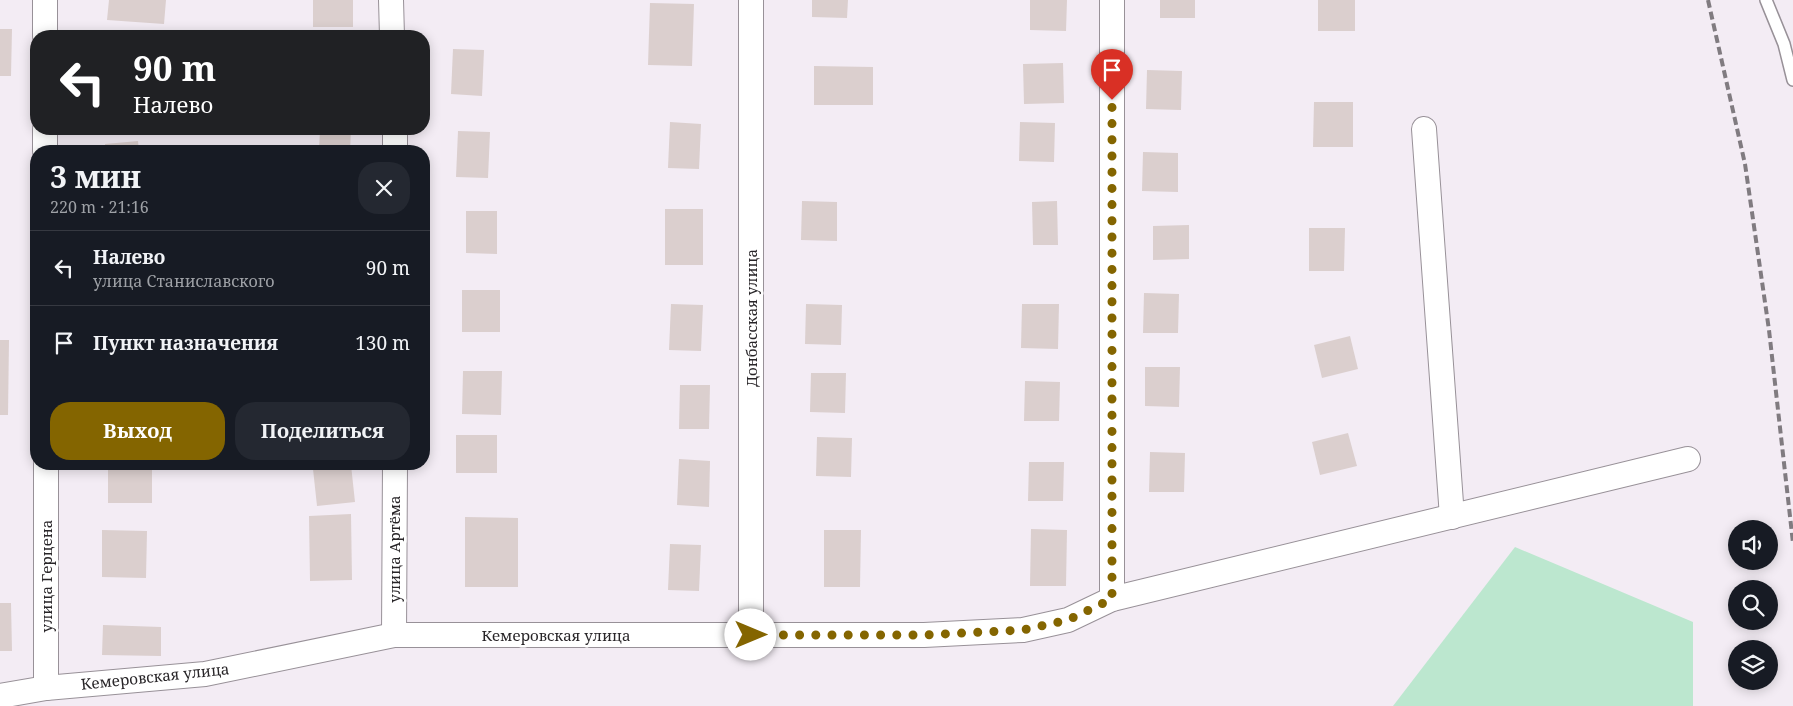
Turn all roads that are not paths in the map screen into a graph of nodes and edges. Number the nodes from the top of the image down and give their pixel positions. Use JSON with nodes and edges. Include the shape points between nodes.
{"nodes":[{"id":1,"x":45,"y":0,"type":"edge"},
{"id":2,"x":391,"y":0,"type":"edge"},
{"id":3,"x":751,"y":0,"type":"edge"},
{"id":4,"x":1112,"y":0,"type":"edge"},
{"id":5,"x":1766,"y":0,"type":"edge"},
{"id":6,"x":45,"y":30,"type":"edge"},
{"id":7,"x":392,"y":30,"type":"edge"},
{"id":8,"x":1793,"y":80,"type":"edge"},
{"id":9,"x":1424,"y":129,"type":"dead end"},
{"id":10,"x":1688,"y":459,"type":"dead end"},
{"id":11,"x":46,"y":470,"type":"edge"},
{"id":12,"x":395,"y":470,"type":"edge"},
{"id":13,"x":1452,"y":517,"type":"junction"},
{"id":14,"x":1112,"y":599,"type":"junction"},
{"id":15,"x":394,"y":635,"type":"junction"},
{"id":16,"x":751,"y":635,"type":"junction"},
{"id":17,"x":46,"y":688,"type":"junction"},
{"id":18,"x":0,"y":696,"type":"edge"}],
"edges":[{"from":1,"to":6,"type":"street"},
{"from":2,"to":7,"type":"street"},
{"from":3,"to":16,"type":"street","name":"Донбасская улица"},
{"from":4,"to":14,"type":"street"},
{"from":5,"to":8,"type":"lane","via":[[1784,44]]},
{"from":9,"to":13,"type":"street"},
{"from":10,"to":13,"type":"street","name":"Кемеровская улица"},
{"from":11,"to":17,"type":"street","name":"улица Герцена"},
{"from":12,"to":15,"type":"street","name":"улица Артёма"},
{"from":13,"to":14,"type":"street","name":"Кемеровская улица"},
{"from":14,"to":16,"type":"street","name":"Кемеровская улица","via":[[1068,620],[1023,630],[924,635]]},
{"from":15,"to":16,"type":"street","name":"Кемеровская улица"},
{"from":15,"to":17,"type":"street","name":"Кемеровская улица","via":[[204,674]]},
{"from":17,"to":18,"type":"street","name":"Кемеровская улица"}]}
